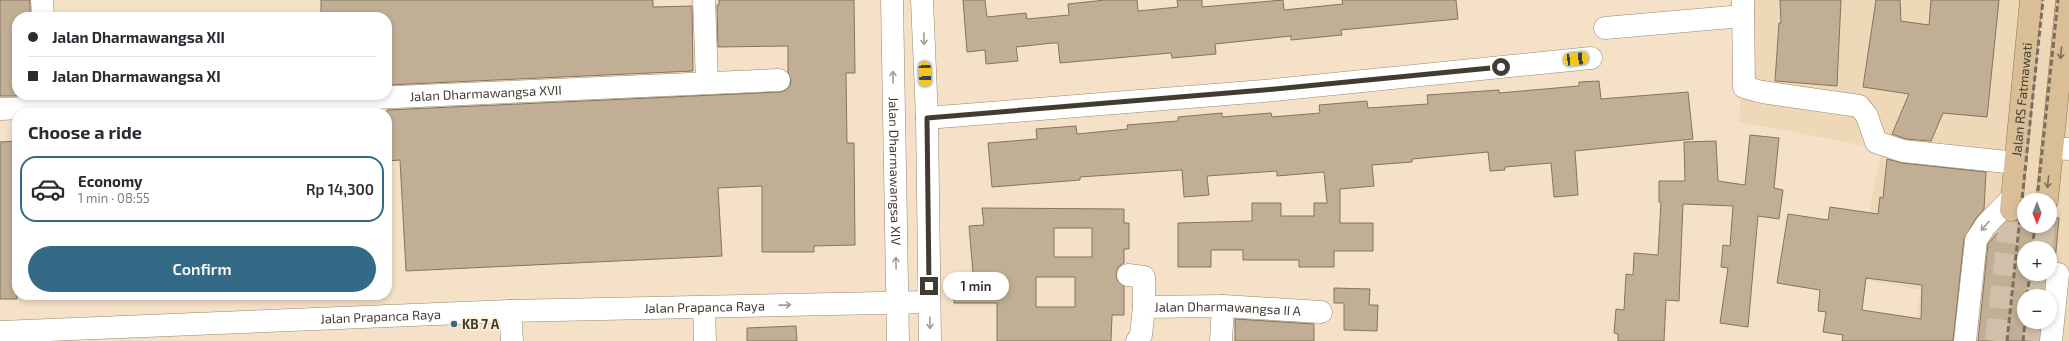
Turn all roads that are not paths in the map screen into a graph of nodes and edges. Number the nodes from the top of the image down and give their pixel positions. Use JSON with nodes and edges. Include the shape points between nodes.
{"nodes":[{"id":1,"x":42,"y":0,"type":"edge"},
{"id":2,"x":704,"y":0,"type":"edge"},
{"id":3,"x":892,"y":0,"type":"edge"},
{"id":4,"x":922,"y":0,"type":"edge"},
{"id":5,"x":2031,"y":0,"type":"edge"},
{"id":6,"x":2067,"y":0,"type":"edge"},
{"id":7,"x":1743,"y":8,"type":"edge"},
{"id":8,"x":43,"y":12,"type":"edge"},
{"id":9,"x":1605,"y":28,"type":"dead end"},
{"id":10,"x":1591,"y":58,"type":"dead end"},
{"id":11,"x":779,"y":80,"type":"dead end"},
{"id":12,"x":707,"y":82,"type":"junction"},
{"id":13,"x":392,"y":97,"type":"edge"},
{"id":14,"x":293,"y":100,"type":"edge"},
{"id":15,"x":45,"y":101,"type":"edge"},
{"id":16,"x":0,"y":110,"type":"edge"},
{"id":17,"x":927,"y":118,"type":"junction"},
{"id":18,"x":2060,"y":149,"type":"edge"},
{"id":19,"x":2016,"y":163,"type":"junction"},
{"id":20,"x":2049,"y":193,"type":"edge"},
{"id":21,"x":2011,"y":204,"type":"joint"},
{"id":22,"x":2059,"y":274,"type":"edge"},
{"id":23,"x":1128,"y":275,"type":"dead end"},
{"id":24,"x":896,"y":302,"type":"junction"},
{"id":25,"x":929,"y":302,"type":"junction"},
{"id":26,"x":1223,"y":306,"type":"junction"},
{"id":27,"x":704,"y":307,"type":"junction"},
{"id":28,"x":1144,"y":307,"type":"junction"},
{"id":29,"x":510,"y":312,"type":"junction"},
{"id":30,"x":1321,"y":312,"type":"dead end"},
{"id":31,"x":0,"y":332,"type":"edge"},
{"id":32,"x":512,"y":341,"type":"edge"},
{"id":33,"x":705,"y":341,"type":"edge"},
{"id":34,"x":898,"y":341,"type":"edge"},
{"id":35,"x":930,"y":341,"type":"edge"},
{"id":36,"x":1137,"y":341,"type":"edge"},
{"id":37,"x":1220,"y":341,"type":"edge"},
{"id":38,"x":1965,"y":341,"type":"edge"},
{"id":39,"x":2051,"y":341,"type":"edge"}],
"edges":[{"from":1,"to":8,"type":"street"},
{"from":2,"to":12,"type":"street"},
{"from":24,"to":3,"type":"street","name":"Jalan Dharmawangsa XIV","one_way":true},
{"from":4,"to":17,"type":"street","one_way":true},
{"from":5,"to":19,"type":"main road","name":"Jalan RS Fatmawati"},
{"from":6,"to":18,"type":"main road","one_way":true},
{"from":7,"to":9,"type":"street"},
{"from":7,"to":19,"type":"street","via":[[1744,87],[1859,106],[1867,116],[1876,142],[1903,151]]},
{"from":10,"to":17,"type":"street","via":[[1264,90]]},
{"from":11,"to":12,"type":"street","name":"Jalan Dharmawangsa XVII"},
{"from":12,"to":13,"type":"street","name":"Jalan Dharmawangsa XVII"},
{"from":14,"to":15,"type":"street","name":"Jalan Dharmawangsa XVII"},
{"from":15,"to":16,"type":"street","name":"Jalan Dharmawangsa XVII"},
{"from":17,"to":25,"type":"street"},
{"from":18,"to":20,"type":"main road","one_way":true},
{"from":19,"to":21,"type":"main road","name":"Jalan RS Fatmawati"},
{"from":21,"to":38,"type":"street","name":"Jalan RS Fatmawati","one_way":true,"via":[[1986,225],[1976,240]]},
{"from":22,"to":39,"type":"street"},
{"from":23,"to":28,"type":"street","via":[[1144,277]]},
{"from":24,"to":25,"type":"street","name":"Jalan Prapanca Raya"},
{"from":27,"to":24,"type":"street","name":"Jalan Prapanca Raya","one_way":true},
{"from":24,"to":34,"type":"street","name":"Jalan Dharmawangsa XIV"},
{"from":25,"to":35,"type":"street","one_way":true},
{"from":26,"to":28,"type":"street","name":"Jalan Dharmawangsa II A"},
{"from":26,"to":30,"type":"street","name":"Jalan Dharmawangsa II A"},
{"from":26,"to":37,"type":"street"},
{"from":27,"to":29,"type":"street","name":"Jalan Prapanca Raya"},
{"from":27,"to":33,"type":"street"},
{"from":28,"to":36,"type":"street","name":"Jalan Dharmawangsa II A","via":[[1141,335]]},
{"from":29,"to":31,"type":"street","name":"Jalan Prapanca Raya"},
{"from":29,"to":32,"type":"street"}]}
